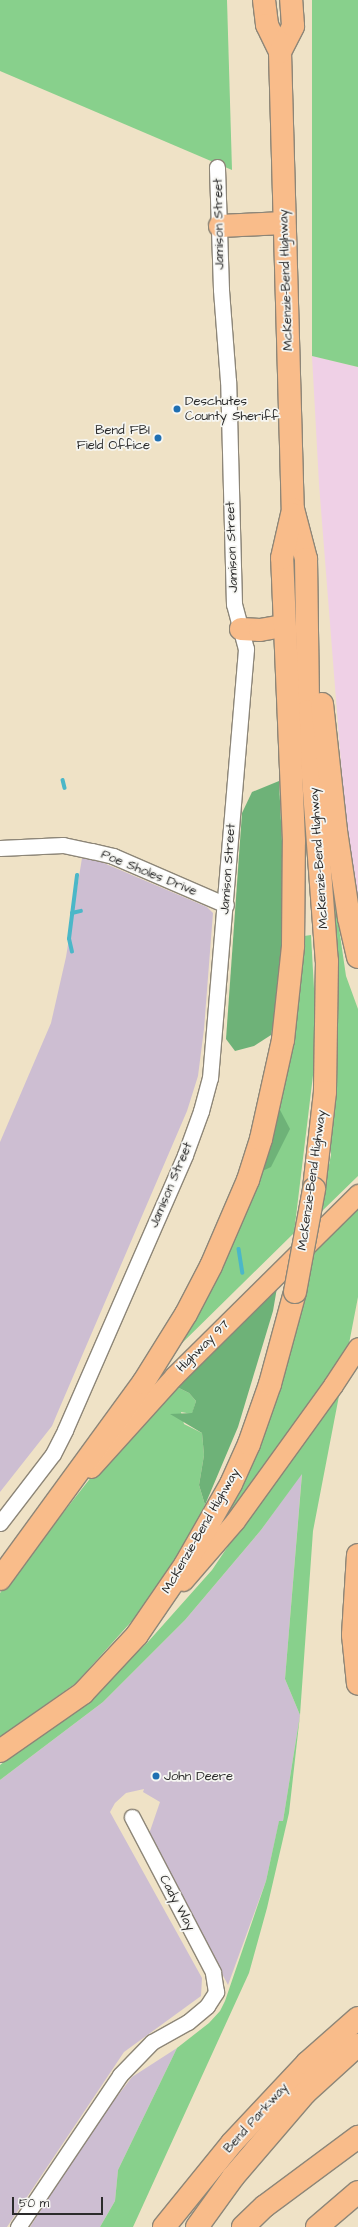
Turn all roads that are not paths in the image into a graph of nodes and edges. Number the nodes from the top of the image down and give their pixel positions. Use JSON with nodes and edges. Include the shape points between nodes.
{"nodes":[{"id":1,"x":264,"y":0,"type":"edge"},
{"id":2,"x":291,"y":0,"type":"edge"},
{"id":3,"x":280,"y":52,"type":"junction"},
{"id":4,"x":217,"y":167,"type":"dead end"},
{"id":5,"x":284,"y":223,"type":"junction"},
{"id":6,"x":220,"y":226,"type":"junction"},
{"id":7,"x":292,"y":509,"type":"junction"},
{"id":8,"x":306,"y":559,"type":"junction"},
{"id":9,"x":284,"y":626,"type":"junction"},
{"id":10,"x":241,"y":629,"type":"junction"},
{"id":11,"x":0,"y":848,"type":"edge"},
{"id":12,"x":226,"y":905,"type":"junction"},
{"id":13,"x":358,"y":957,"type":"edge"},
{"id":14,"x":358,"y":1194,"type":"edge"},
{"id":15,"x":358,"y":1347,"type":"edge"},
{"id":16,"x":56,"y":1505,"type":"junction"},
{"id":17,"x":0,"y":1523,"type":"edge"},
{"id":18,"x":358,"y":1555,"type":"edge"},
{"id":19,"x":0,"y":1579,"type":"edge"},
{"id":20,"x":137,"y":1635,"type":"junction"},
{"id":21,"x":358,"y":1684,"type":"edge"},
{"id":22,"x":0,"y":1751,"type":"edge"},
{"id":23,"x":132,"y":1817,"type":"dead end"},
{"id":24,"x":358,"y":2018,"type":"edge"},
{"id":25,"x":358,"y":2045,"type":"edge"},
{"id":26,"x":358,"y":2137,"type":"edge"},
{"id":27,"x":358,"y":2192,"type":"edge"},
{"id":28,"x":18,"y":2227,"type":"edge"},
{"id":29,"x":164,"y":2227,"type":"edge"},
{"id":30,"x":197,"y":2227,"type":"edge"},
{"id":31,"x":243,"y":2227,"type":"edge"},
{"id":32,"x":317,"y":2227,"type":"edge"}],
"edges":[{"from":1,"to":3,"type":"highway","name":"McKenzie-Bend Highway","via":[[267,25]]},
{"from":2,"to":3,"type":"highway","name":"McKenzie-Bend Highway","via":[[293,26]]},
{"from":3,"to":5,"type":"highway","name":"McKenzie-Bend Highway"},
{"from":4,"to":6,"type":"street","name":"Jamison Street"},
{"from":5,"to":6,"type":"highway"},
{"from":5,"to":7,"type":"highway","name":"McKenzie-Bend Highway"},
{"from":6,"to":10,"type":"street","name":"Jamison Street","via":[[221,288],[228,381],[234,604]]},
{"from":7,"to":8,"type":"highway","name":"McKenzie-Bend Highway"},
{"from":7,"to":9,"type":"highway","name":"McKenzie-Bend Highway","via":[[282,558]]},
{"from":8,"to":13,"type":"highway","via":[[336,831],[349,918]]},
{"from":8,"to":20,"type":"highway","name":"McKenzie-Bend Highway","bridge":true,"via":[[308,711],[324,923],[327,1003],[325,1092],[314,1190],[295,1292],[270,1384],[249,1444],[231,1484],[185,1565]]},
{"from":9,"to":10,"type":"highway","via":[[260,630]]},
{"from":9,"to":16,"type":"highway","name":"McKenzie-Bend Highway","via":[[295,892],[289,995],[274,1091],[248,1180],[211,1266],[161,1355]]},
{"from":10,"to":12,"type":"street","name":"Jamison Street","via":[[246,649]]},
{"from":11,"to":12,"type":"street","name":"Poe Sholes Drive","via":[[63,845],[113,856]]},
{"from":12,"to":17,"type":"street","name":"Jamison Street","via":[[210,1078],[199,1118],[65,1430],[53,1454]]},
{"from":14,"to":16,"type":"main road","name":"Highway 97","via":[[174,1376]]},
{"from":15,"to":20,"type":"main road","via":[[235,1521]]},
{"from":16,"to":19,"type":"highway","name":"McKenzie-Bend Highway"},
{"from":18,"to":21,"type":"highway","via":[[353,1635]]},
{"from":20,"to":22,"type":"highway","name":"McKenzie-Bend Highway","via":[[83,1693]]},
{"from":23,"to":28,"type":"street","name":"Cady Way","via":[[213,1972],[216,1992],[207,2006],[188,2022],[152,2042],[120,2076]]},
{"from":24,"to":29,"type":"highway","name":"Bend Parkway","via":[[307,2063],[232,2143]]},
{"from":25,"to":30,"type":"highway","name":"Bend Parkway","via":[[305,2093],[233,2177]]},
{"from":26,"to":31,"type":"highway","via":[[265,2206]]},
{"from":27,"to":32,"type":"highway"}]}
